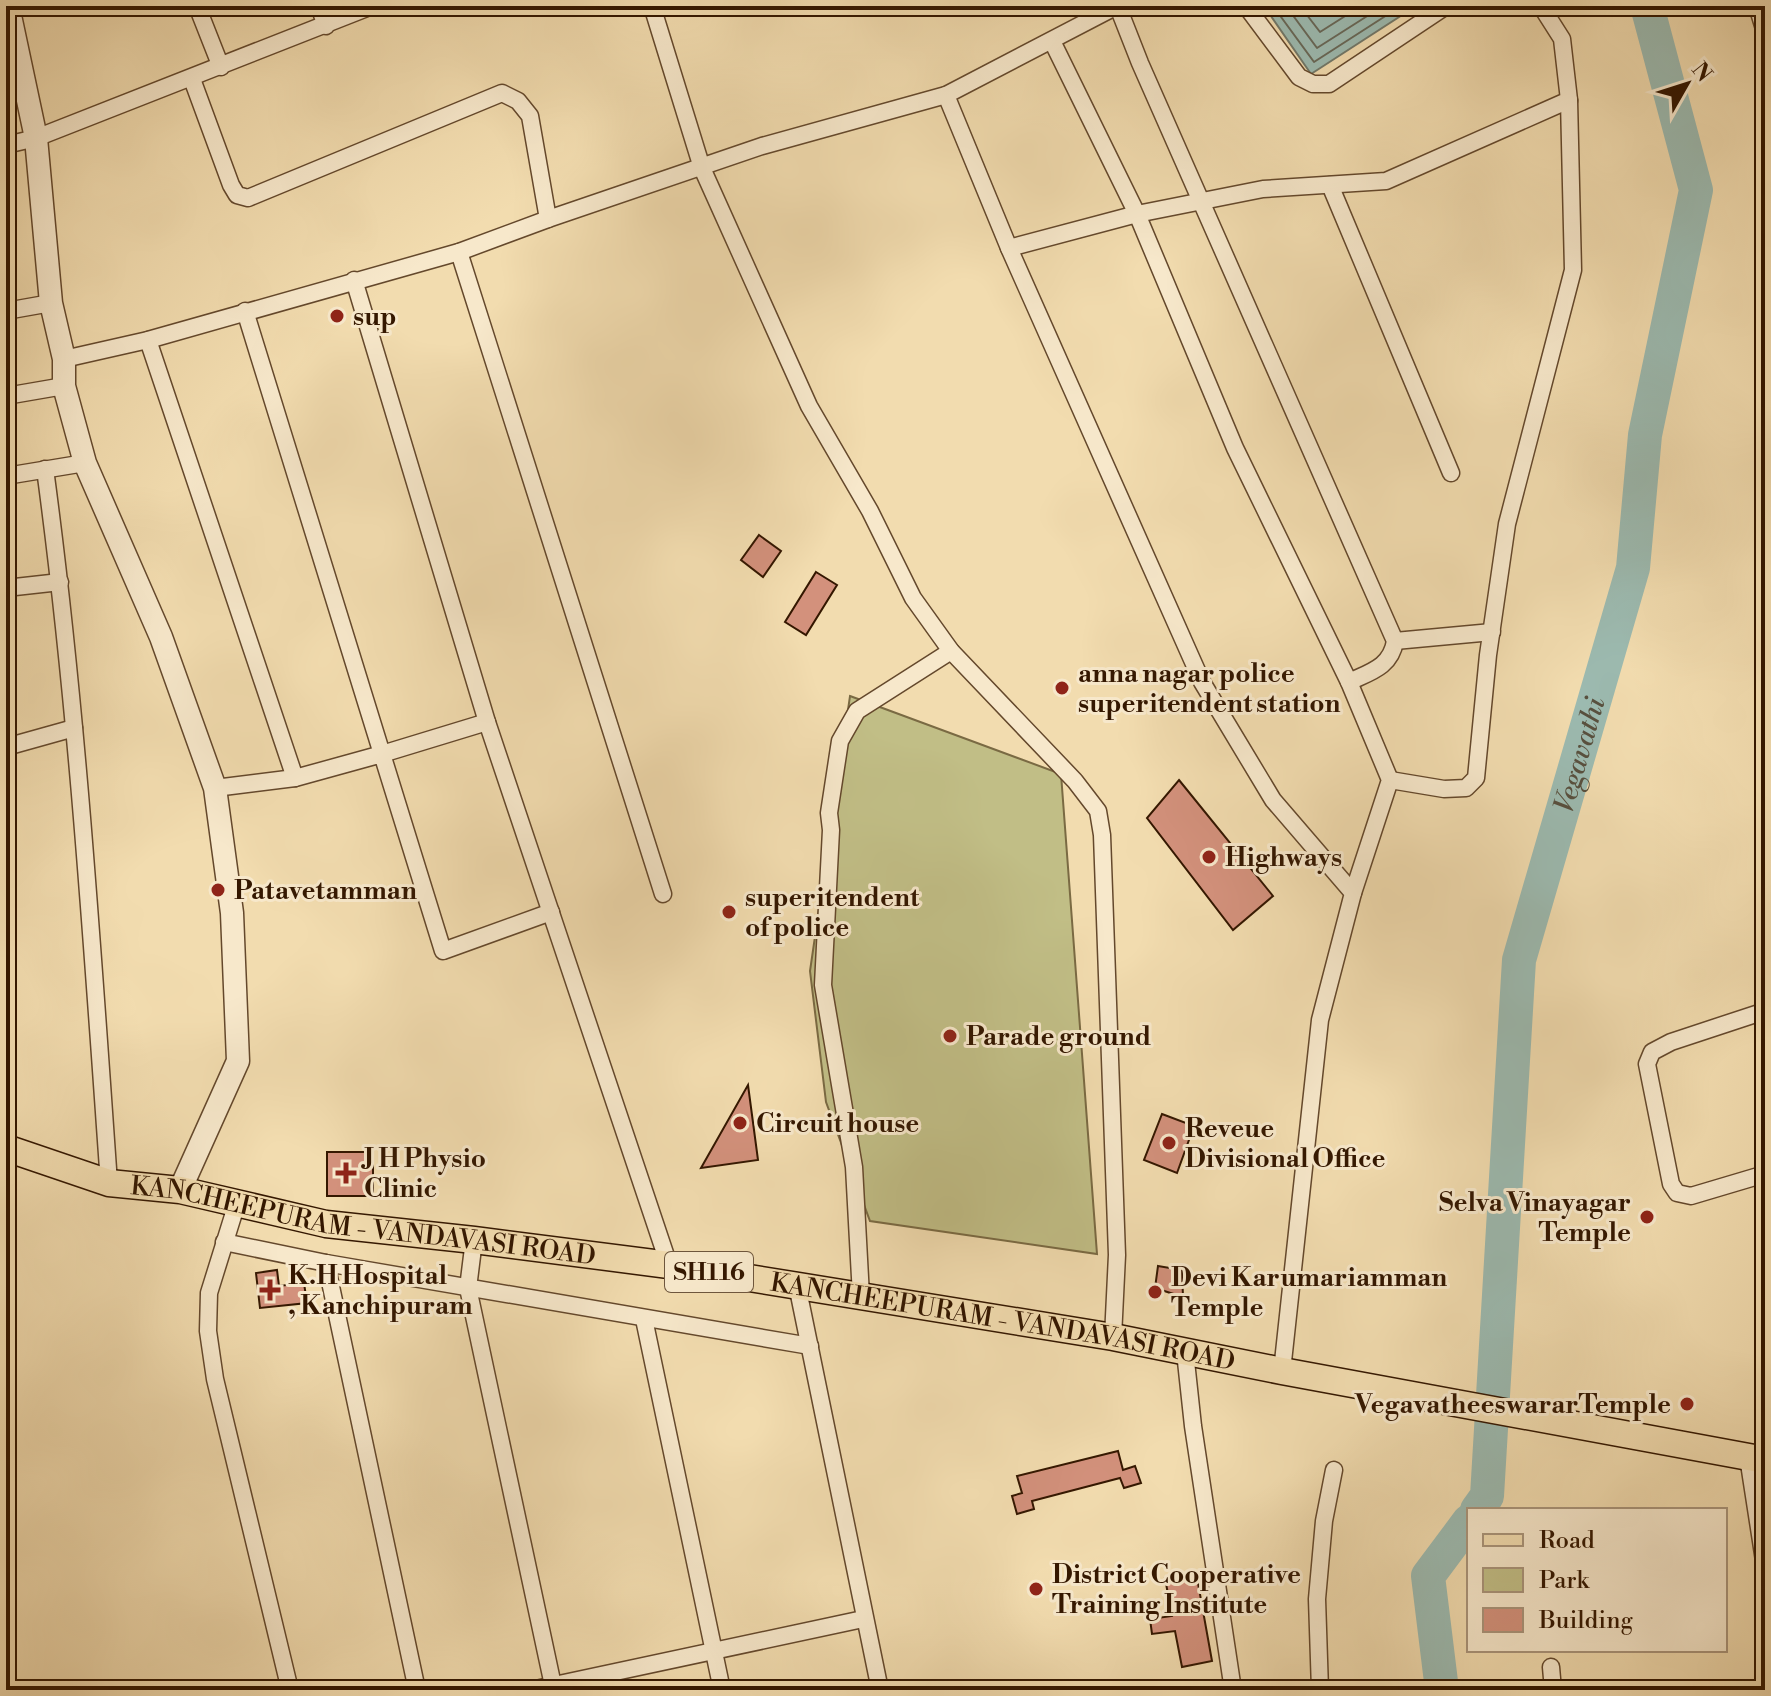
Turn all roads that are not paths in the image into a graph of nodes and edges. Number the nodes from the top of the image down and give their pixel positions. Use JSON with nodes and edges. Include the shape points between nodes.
{"nodes":[{"id":1,"x":8,"y":6,"type":"edge"},
{"id":2,"x":197,"y":6,"type":"edge"},
{"id":3,"x":319,"y":6,"type":"edge"},
{"id":4,"x":372,"y":6,"type":"edge"},
{"id":5,"x":652,"y":6,"type":"edge"},
{"id":6,"x":1118,"y":6,"type":"edge"},
{"id":7,"x":1246,"y":6,"type":"edge"},
{"id":8,"x":1446,"y":6,"type":"edge"},
{"id":9,"x":1541,"y":6,"type":"edge"},
{"id":10,"x":1757,"y":6,"type":"edge"},
{"id":11,"x":326,"y":26,"type":"junction"},
{"id":12,"x":1765,"y":32,"type":"edge"},
{"id":13,"x":1052,"y":41,"type":"junction"},
{"id":14,"x":221,"y":67,"type":"junction"},
{"id":15,"x":192,"y":79,"type":"junction"},
{"id":16,"x":946,"y":95,"type":"junction"},
{"id":17,"x":1569,"y":100,"type":"junction"},
{"id":18,"x":36,"y":138,"type":"junction"},
{"id":19,"x":6,"y":145,"type":"edge"},
{"id":20,"x":702,"y":168,"type":"junction"},
{"id":21,"x":1330,"y":185,"type":"junction"},
{"id":22,"x":1201,"y":201,"type":"junction"},
{"id":23,"x":1137,"y":214,"type":"junction"},
{"id":24,"x":548,"y":219,"type":"junction"},
{"id":25,"x":1009,"y":248,"type":"junction"},
{"id":26,"x":459,"y":252,"type":"junction"},
{"id":27,"x":354,"y":280,"type":"junction"},
{"id":28,"x":51,"y":303,"type":"junction"},
{"id":29,"x":6,"y":311,"type":"edge"},
{"id":30,"x":245,"y":311,"type":"junction"},
{"id":31,"x":148,"y":340,"type":"junction"},
{"id":32,"x":64,"y":359,"type":"junction"},
{"id":33,"x":64,"y":386,"type":"junction"},
{"id":34,"x":6,"y":396,"type":"edge"},
{"id":35,"x":85,"y":463,"type":"junction"},
{"id":36,"x":45,"y":469,"type":"junction"},
{"id":37,"x":1451,"y":473,"type":"dead end"},
{"id":38,"x":6,"y":476,"type":"edge"},
{"id":39,"x":60,"y":582,"type":"junction"},
{"id":40,"x":6,"y":588,"type":"edge"},
{"id":41,"x":1492,"y":632,"type":"junction"},
{"id":42,"x":1395,"y":641,"type":"junction"},
{"id":43,"x":951,"y":651,"type":"junction"},
{"id":44,"x":1349,"y":682,"type":"junction"},
{"id":45,"x":487,"y":722,"type":"junction"},
{"id":46,"x":74,"y":728,"type":"junction"},
{"id":47,"x":6,"y":747,"type":"edge"},
{"id":48,"x":382,"y":754,"type":"junction"},
{"id":49,"x":295,"y":778,"type":"junction"},
{"id":50,"x":1390,"y":780,"type":"junction"},
{"id":51,"x":215,"y":788,"type":"junction"},
{"id":52,"x":1353,"y":893,"type":"junction"},
{"id":53,"x":663,"y":894,"type":"dead end"},
{"id":54,"x":551,"y":912,"type":"junction"},
{"id":55,"x":1765,"y":1011,"type":"edge"},
{"id":56,"x":6,"y":1148,"type":"edge"},
{"id":57,"x":1765,"y":1174,"type":"edge"},
{"id":58,"x":109,"y":1183,"type":"junction"},
{"id":59,"x":180,"y":1190,"type":"junction"},
{"id":60,"x":237,"y":1203,"type":"junction"},
{"id":61,"x":474,"y":1240,"type":"junction"},
{"id":62,"x":224,"y":1242,"type":"junction"},
{"id":63,"x":326,"y":1263,"type":"junction"},
{"id":64,"x":669,"y":1265,"type":"junction"},
{"id":65,"x":797,"y":1285,"type":"junction"},
{"id":66,"x":468,"y":1288,"type":"junction"},
{"id":67,"x":861,"y":1296,"type":"junction"},
{"id":68,"x":644,"y":1319,"type":"junction"},
{"id":69,"x":1113,"y":1337,"type":"junction"},
{"id":70,"x":810,"y":1346,"type":"junction"},
{"id":71,"x":1185,"y":1352,"type":"junction"},
{"id":72,"x":1282,"y":1371,"type":"junction"},
{"id":73,"x":1757,"y":1458,"type":"edge"},
{"id":74,"x":1334,"y":1470,"type":"dead end"},
{"id":75,"x":1765,"y":1567,"type":"edge"},
{"id":76,"x":863,"y":1619,"type":"junction"},
{"id":77,"x":713,"y":1649,"type":"junction"},
{"id":78,"x":1551,"y":1667,"type":"dead end"},
{"id":79,"x":554,"y":1687,"type":"edge"},
{"id":80,"x":290,"y":1690,"type":"edge"},
{"id":81,"x":417,"y":1690,"type":"edge"},
{"id":82,"x":531,"y":1690,"type":"edge"},
{"id":83,"x":722,"y":1690,"type":"edge"},
{"id":84,"x":880,"y":1690,"type":"edge"},
{"id":85,"x":1233,"y":1690,"type":"edge"},
{"id":86,"x":1320,"y":1690,"type":"edge"},
{"id":87,"x":1553,"y":1690,"type":"edge"}],
"edges":[{"from":1,"to":18,"type":"street"},
{"from":2,"to":14,"type":"street"},
{"from":3,"to":11,"type":"street"},
{"from":4,"to":11,"type":"street"},
{"from":5,"to":20,"type":"street"},
{"from":6,"to":13,"type":"street"},
{"from":6,"to":22,"type":"street"},
{"from":7,"to":8,"type":"street","via":[[1299,77],[1313,84],[1329,84]]},
{"from":9,"to":17,"type":"street","via":[[1562,39]]},
{"from":10,"to":12,"type":"street"},
{"from":11,"to":14,"type":"street"},
{"from":13,"to":16,"type":"street"},
{"from":13,"to":23,"type":"street"},
{"from":14,"to":15,"type":"street"},
{"from":15,"to":18,"type":"street"},
{"from":15,"to":24,"type":"street","via":[[231,185],[237,195],[248,198],[502,93],[530,116]]},
{"from":16,"to":20,"type":"street"},
{"from":16,"to":25,"type":"street"},
{"from":17,"to":21,"type":"street","via":[[1386,181]]},
{"from":17,"to":41,"type":"street","via":[[1573,270],[1507,524]]},
{"from":18,"to":19,"type":"street"},
{"from":18,"to":28,"type":"street"},
{"from":20,"to":24,"type":"street"},
{"from":20,"to":43,"type":"street","via":[[809,406],[913,598]]},
{"from":21,"to":22,"type":"street","via":[[1263,189]]},
{"from":21,"to":37,"type":"street"},
{"from":22,"to":23,"type":"street"},
{"from":22,"to":42,"type":"street"},
{"from":23,"to":25,"type":"street"},
{"from":23,"to":44,"type":"street","via":[[1235,448]]},
{"from":24,"to":26,"type":"street"},
{"from":25,"to":52,"type":"street","via":[[1202,682],[1273,800]]},
{"from":26,"to":27,"type":"street"},
{"from":26,"to":53,"type":"street"},
{"from":27,"to":30,"type":"street"},
{"from":27,"to":45,"type":"street"},
{"from":28,"to":29,"type":"street"},
{"from":28,"to":32,"type":"street"},
{"from":30,"to":31,"type":"street"},
{"from":30,"to":48,"type":"street"},
{"from":31,"to":32,"type":"street"},
{"from":31,"to":49,"type":"street"},
{"from":32,"to":33,"type":"street"},
{"from":33,"to":34,"type":"street"},
{"from":33,"to":35,"type":"street"},
{"from":35,"to":36,"type":"street"},
{"from":35,"to":51,"type":"street","via":[[161,637]]},
{"from":36,"to":38,"type":"street"},
{"from":36,"to":39,"type":"street"},
{"from":39,"to":40,"type":"street"},
{"from":39,"to":46,"type":"street"},
{"from":41,"to":42,"type":"street"},
{"from":41,"to":50,"type":"street","via":[[1476,778],[1466,788],[1444,789]]},
{"from":42,"to":44,"type":"street","via":[[1382,667]]},
{"from":43,"to":67,"type":"street","via":[[857,711],[840,741],[829,813],[823,985],[854,1167]]},
{"from":43,"to":69,"type":"street","via":[[1098,811],[1117,1255]]},
{"from":44,"to":50,"type":"street"},
{"from":45,"to":48,"type":"street"},
{"from":45,"to":54,"type":"street"},
{"from":46,"to":47,"type":"street"},
{"from":46,"to":58,"type":"street"},
{"from":48,"to":49,"type":"street"},
{"from":48,"to":54,"type":"street","via":[[443,951]]},
{"from":49,"to":51,"type":"street"},
{"from":50,"to":52,"type":"street"},
{"from":51,"to":59,"type":"street","via":[[232,913],[238,1061]]},
{"from":52,"to":72,"type":"street","via":[[1320,1020]]},
{"from":54,"to":64,"type":"street"},
{"from":55,"to":57,"type":"street","via":[[1671,1042],[1652,1052],[1647,1064],[1677,1193],[1691,1196]]},
{"from":56,"to":58,"type":"main road","name":"KANCHEEPURAM - VANDAVASI ROAD","number":"SH116"},
{"from":58,"to":59,"type":"main road","name":"KANCHEEPURAM - VANDAVASI ROAD","number":"SH116"},
{"from":59,"to":60,"type":"main road","name":"KANCHEEPURAM - VANDAVASI ROAD","number":"SH116"},
{"from":60,"to":61,"type":"main road","name":"KANCHEEPURAM - VANDAVASI ROAD","number":"SH116","via":[[326,1224]]},
{"from":60,"to":62,"type":"street"},
{"from":61,"to":64,"type":"main road","name":"KANCHEEPURAM - VANDAVASI ROAD","number":"SH116"},
{"from":61,"to":66,"type":"street"},
{"from":62,"to":63,"type":"street"},
{"from":62,"to":80,"type":"street","via":[[209,1293],[213,1367]]},
{"from":63,"to":66,"type":"street"},
{"from":63,"to":81,"type":"street"},
{"from":64,"to":65,"type":"main road","name":"KANCHEEPURAM - VANDAVASI ROAD","number":"SH116"},
{"from":65,"to":67,"type":"main road","name":"KANCHEEPURAM - VANDAVASI ROAD","number":"SH116"},
{"from":65,"to":70,"type":"street"},
{"from":66,"to":68,"type":"street"},
{"from":66,"to":79,"type":"street"},
{"from":67,"to":69,"type":"main road","name":"KANCHEEPURAM - VANDAVASI ROAD","number":"SH116"},
{"from":68,"to":70,"type":"street"},
{"from":68,"to":77,"type":"street"},
{"from":69,"to":71,"type":"main road","name":"KANCHEEPURAM - VANDAVASI ROAD","number":"SH116"},
{"from":70,"to":76,"type":"street"},
{"from":71,"to":72,"type":"main road","name":"KANCHEEPURAM - VANDAVASI ROAD","number":"SH116"},
{"from":71,"to":85,"type":"street"},
{"from":72,"to":73,"type":"main road","name":"KANCHEEPURAM - VANDAVASI ROAD","number":"SH116"},
{"from":73,"to":75,"type":"street"},
{"from":74,"to":86,"type":"street","via":[[1317,1599]]},
{"from":76,"to":77,"type":"street"},
{"from":76,"to":84,"type":"street"},
{"from":77,"to":79,"type":"street"},
{"from":77,"to":83,"type":"street"},
{"from":78,"to":87,"type":"street"},
{"from":79,"to":82,"type":"street"}]}
